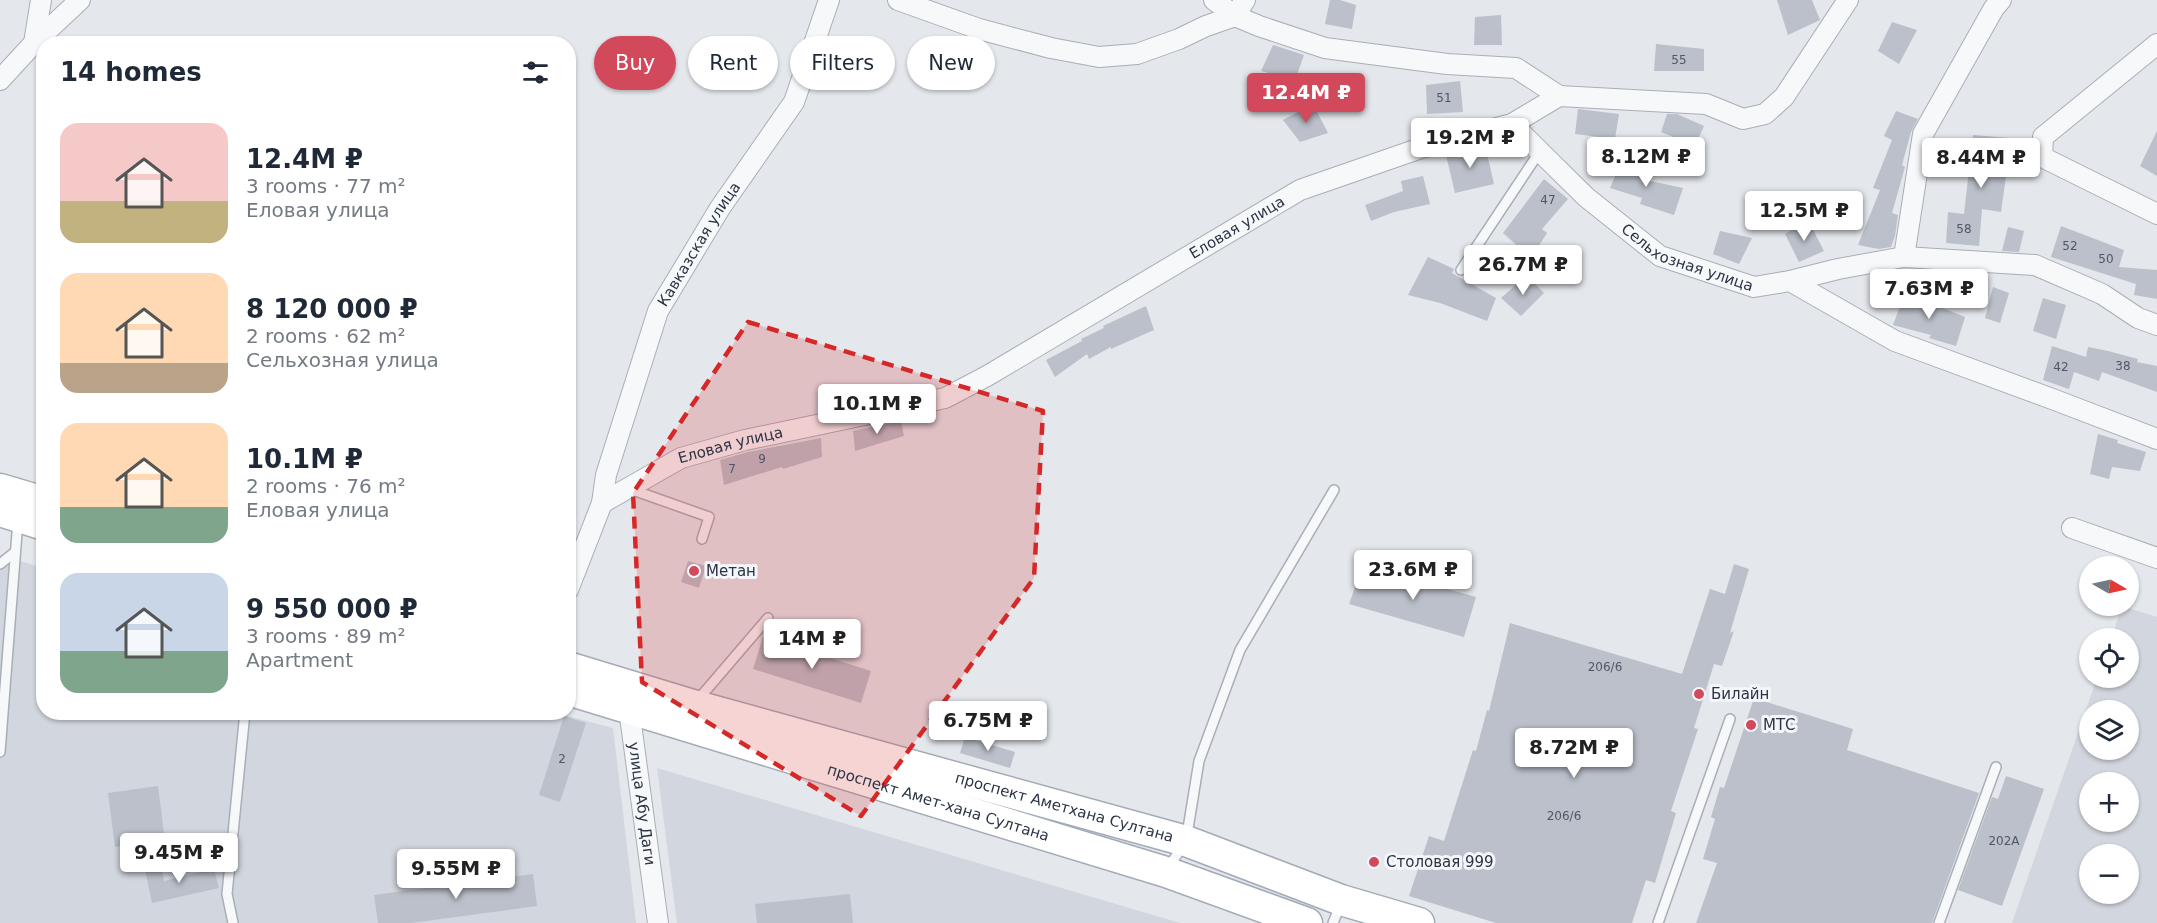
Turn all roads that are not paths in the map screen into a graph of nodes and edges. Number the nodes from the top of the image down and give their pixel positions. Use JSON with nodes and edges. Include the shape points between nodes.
{"nodes":[{"id":1,"x":40,"y":0,"type":"edge"},
{"id":2,"x":80,"y":0,"type":"edge"},
{"id":3,"x":829,"y":0,"type":"edge"},
{"id":4,"x":898,"y":0,"type":"edge"},
{"id":5,"x":1214,"y":0,"type":"edge"},
{"id":6,"x":1848,"y":0,"type":"edge"},
{"id":7,"x":2001,"y":0,"type":"edge"},
{"id":8,"x":1240,"y":8,"type":"edge"},
{"id":9,"x":41,"y":36,"type":"edge"},
{"id":10,"x":34,"y":43,"type":"joint"},
{"id":11,"x":2157,"y":44,"type":"edge"},
{"id":12,"x":0,"y":80,"type":"edge"},
{"id":13,"x":1559,"y":96,"type":"junction"},
{"id":14,"x":1512,"y":124,"type":"junction"},
{"id":15,"x":1540,"y":151,"type":"junction"},
{"id":16,"x":2157,"y":214,"type":"edge"},
{"id":17,"x":1904,"y":257,"type":"junction"},
{"id":18,"x":1461,"y":270,"type":"dead end"},
{"id":19,"x":1790,"y":281,"type":"junction"},
{"id":20,"x":2157,"y":325,"type":"edge"},
{"id":21,"x":2157,"y":439,"type":"edge"},
{"id":22,"x":0,"y":489,"type":"edge"},
{"id":23,"x":628,"y":489,"type":"junction"},
{"id":24,"x":1334,"y":490,"type":"dead end"},
{"id":25,"x":602,"y":504,"type":"junction"},
{"id":26,"x":27,"y":511,"type":"edge"},
{"id":27,"x":2073,"y":528,"type":"dead end"},
{"id":28,"x":702,"y":538,"type":"dead end"},
{"id":29,"x":15,"y":552,"type":"junction"},
{"id":30,"x":2157,"y":558,"type":"edge"},
{"id":31,"x":0,"y":564,"type":"edge"},
{"id":32,"x":576,"y":570,"type":"edge"},
{"id":33,"x":768,"y":618,"type":"dead end"},
{"id":34,"x":576,"y":671,"type":"edge"},
{"id":35,"x":576,"y":691,"type":"edge"},
{"id":36,"x":636,"y":699,"type":"junction"},
{"id":37,"x":684,"y":714,"type":"junction"},
{"id":38,"x":1730,"y":719,"type":"dead end"},
{"id":39,"x":244,"y":720,"type":"edge"},
{"id":40,"x":0,"y":752,"type":"edge"},
{"id":41,"x":1996,"y":767,"type":"dead end"},
{"id":42,"x":1186,"y":840,"type":"junction"},
{"id":43,"x":1166,"y":872,"type":"junction"},
{"id":44,"x":1337,"y":912,"type":"edge"},
{"id":45,"x":233,"y":923,"type":"edge"},
{"id":46,"x":658,"y":923,"type":"edge"},
{"id":47,"x":1307,"y":923,"type":"edge"},
{"id":48,"x":1419,"y":923,"type":"edge"},
{"id":49,"x":1658,"y":923,"type":"edge"},
{"id":50,"x":1939,"y":923,"type":"edge"}],
"edges":[{"from":1,"to":10,"type":"street"},
{"from":2,"to":9,"type":"street"},
{"from":3,"to":25,"type":"street","name":"Кавказская улица","via":[[794,102],[720,208],[658,311],[606,475]]},
{"from":4,"to":8,"type":"street","via":[[979,29],[1098,57],[1137,54],[1179,39]]},
{"from":5,"to":8,"type":"street"},
{"from":6,"to":13,"type":"street","via":[[1785,97],[1766,114],[1743,119],[1706,104]]},
{"from":7,"to":17,"type":"street","via":[[1923,134]]},
{"from":8,"to":13,"type":"street","via":[[1259,26],[1325,48],[1446,64],[1516,68]]},
{"from":10,"to":12,"type":"street"},
{"from":11,"to":16,"type":"street","via":[[2043,137],[2042,158]]},
{"from":13,"to":14,"type":"street","name":"Еловая улица"},
{"from":14,"to":15,"type":"street","name":"Сельхозная улица"},
{"from":14,"to":23,"type":"street","name":"Еловая улица","via":[[1421,148],[1300,190],[945,398],[745,440],[681,458]]},
{"from":15,"to":18,"type":"lane"},
{"from":15,"to":19,"type":"street","name":"Сельхозная улица","via":[[1586,197],[1660,256],[1754,287]]},
{"from":17,"to":19,"type":"street","name":"Сельхозная улица"},
{"from":17,"to":20,"type":"street","name":"Сельхозная улица","via":[[2035,265],[2102,294],[2138,318]]},
{"from":19,"to":21,"type":"street","via":[[1895,341]]},
{"from":22,"to":26,"type":"main road"},
{"from":23,"to":25,"type":"street","name":"Еловая улица"},
{"from":23,"to":28,"type":"lane","via":[[709,517]]},
{"from":24,"to":42,"type":"lane","via":[[1240,650],[1199,760]]},
{"from":25,"to":32,"type":"street","name":"Кавказская улица"},
{"from":26,"to":29,"type":"lane"},
{"from":27,"to":30,"type":"street"},
{"from":29,"to":31,"type":"lane"},
{"from":29,"to":40,"type":"lane"},
{"from":33,"to":37,"type":"lane"},
{"from":34,"to":36,"type":"main road"},
{"from":35,"to":36,"type":"main road","name":"проспект Амет-хана Султана"},
{"from":36,"to":37,"type":"main road","name":"проспект Амет-хана Султана"},
{"from":36,"to":46,"type":"street","name":"улица Абу Даги"},
{"from":37,"to":42,"type":"main road","name":"проспект Аметхана Султана"},
{"from":37,"to":43,"type":"main road","name":"проспект Амет-хана Султана"},
{"from":38,"to":49,"type":"lane"},
{"from":39,"to":45,"type":"lane","via":[[227,894]]},
{"from":41,"to":50,"type":"lane"},
{"from":42,"to":43,"type":"lane"},
{"from":42,"to":44,"type":"main road","name":"проспект Аметхана Султана"},
{"from":43,"to":47,"type":"main road","name":"проспект Амет-хана Султана"},
{"from":44,"to":48,"type":"main road","name":"проспект Аметхана Султана"}]}
